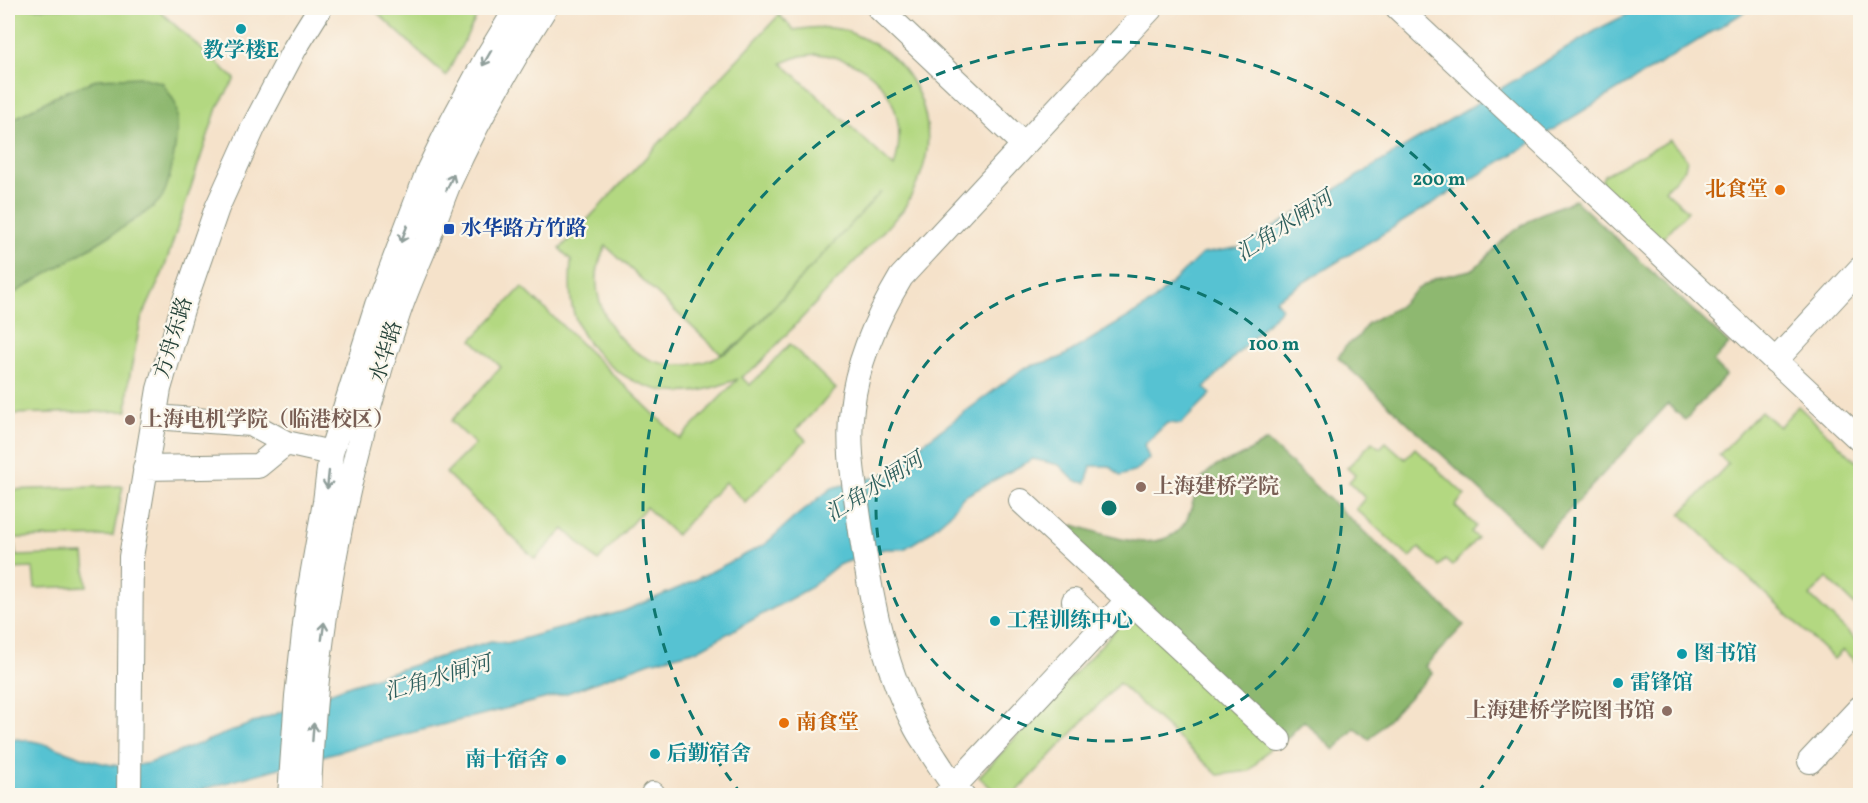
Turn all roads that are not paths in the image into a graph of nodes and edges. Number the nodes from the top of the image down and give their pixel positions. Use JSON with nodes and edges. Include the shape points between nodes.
{"nodes":[{"id":1,"x":320,"y":8,"type":"edge"},
{"id":2,"x":517,"y":8,"type":"edge"},
{"id":3,"x":545,"y":8,"type":"edge"},
{"id":4,"x":879,"y":8,"type":"edge"},
{"id":5,"x":1151,"y":8,"type":"edge"},
{"id":6,"x":1398,"y":8,"type":"edge"},
{"id":7,"x":1023,"y":144,"type":"junction"},
{"id":8,"x":1860,"y":269,"type":"edge"},
{"id":9,"x":1775,"y":361,"type":"junction"},
{"id":10,"x":154,"y":417,"type":"junction"},
{"id":11,"x":1860,"y":440,"type":"edge"},
{"id":12,"x":286,"y":443,"type":"junction"},
{"id":13,"x":331,"y":453,"type":"junction"},
{"id":14,"x":146,"y":468,"type":"junction"},
{"id":15,"x":1021,"y":501,"type":"dead end"},
{"id":16,"x":1128,"y":600,"type":"junction"},
{"id":17,"x":1074,"y":601,"type":"dead end"},
{"id":18,"x":1102,"y":628,"type":"junction"},
{"id":19,"x":306,"y":692,"type":"junction"},
{"id":20,"x":1860,"y":708,"type":"edge"},
{"id":21,"x":1279,"y":740,"type":"dead end"},
{"id":22,"x":1810,"y":761,"type":"dead end"},
{"id":23,"x":300,"y":786,"type":"edge"},
{"id":24,"x":954,"y":792,"type":"edge"},
{"id":25,"x":129,"y":795,"type":"edge"}],
"edges":[{"from":1,"to":10,"type":"street","name":"方舟东路","via":[[254,126],[217,208],[183,306]]},
{"from":2,"to":13,"type":"street","name":"水华路","one_way":true,"via":[[480,69],[429,169],[377,306]]},
{"from":19,"to":3,"type":"street","name":"水华路","one_way":true,"via":[[324,625],[345,506],[398,314],[449,184],[506,72]]},
{"from":4,"to":7,"type":"street"},
{"from":5,"to":7,"type":"street"},
{"from":6,"to":9,"type":"street"},
{"from":7,"to":24,"type":"street","via":[[901,277],[863,357],[852,408],[852,467],[867,573],[889,664],[914,724]]},
{"from":8,"to":9,"type":"street"},
{"from":9,"to":11,"type":"street"},
{"from":10,"to":12,"type":"street","via":[[251,424]]},
{"from":10,"to":14,"type":"street","name":"方舟东路"},
{"from":12,"to":13,"type":"street"},
{"from":12,"to":14,"type":"street","via":[[258,466]]},
{"from":13,"to":19,"type":"street","name":"水华路","one_way":true,"via":[[308,599]]},
{"from":14,"to":25,"type":"street","name":"方舟东路","via":[[130,557]]},
{"from":15,"to":16,"type":"street"},
{"from":16,"to":18,"type":"street"},
{"from":16,"to":21,"type":"street"},
{"from":17,"to":18,"type":"street"},
{"from":18,"to":24,"type":"street"},
{"from":19,"to":23,"type":"street","name":"水华路"},
{"from":20,"to":22,"type":"street"}]}
